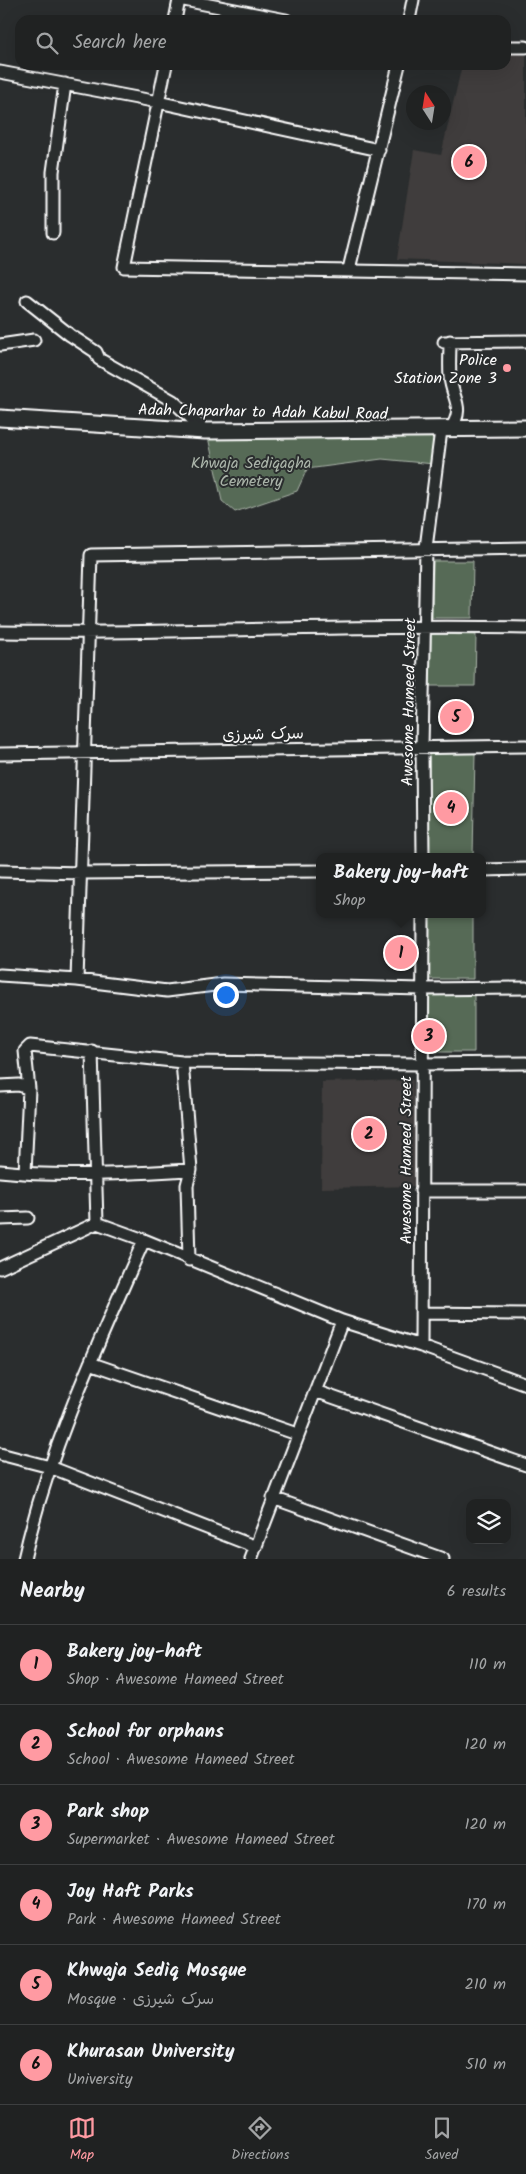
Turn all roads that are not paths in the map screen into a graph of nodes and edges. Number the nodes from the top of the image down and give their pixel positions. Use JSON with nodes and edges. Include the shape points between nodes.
{"nodes":[{"id":1,"x":179,"y":0,"type":"edge"},
{"id":2,"x":184,"y":0,"type":"edge"},
{"id":3,"x":414,"y":0,"type":"edge"},
{"id":4,"x":176,"y":15,"type":"edge"},
{"id":5,"x":260,"y":15,"type":"edge"},
{"id":6,"x":410,"y":15,"type":"edge"},
{"id":7,"x":511,"y":47,"type":"edge"},
{"id":8,"x":526,"y":47,"type":"edge"},
{"id":9,"x":165,"y":70,"type":"edge"},
{"id":10,"x":398,"y":70,"type":"edge"},
{"id":11,"x":0,"y":72,"type":"edge"},
{"id":12,"x":64,"y":84,"type":"junction"},
{"id":13,"x":158,"y":102,"type":"junction"},
{"id":14,"x":379,"y":150,"type":"junction"},
{"id":15,"x":52,"y":233,"type":"dead end"},
{"id":16,"x":349,"y":269,"type":"junction"},
{"id":17,"x":526,"y":274,"type":"edge"},
{"id":18,"x":27,"y":301,"type":"dead end"},
{"id":19,"x":34,"y":340,"type":"dead end"},
{"id":20,"x":526,"y":341,"type":"edge"},
{"id":21,"x":0,"y":345,"type":"edge"},
{"id":22,"x":0,"y":418,"type":"edge"},
{"id":23,"x":526,"y":428,"type":"edge"},
{"id":24,"x":446,"y":430,"type":"junction"},
{"id":25,"x":205,"y":431,"type":"junction"},
{"id":26,"x":426,"y":548,"type":"junction"},
{"id":27,"x":526,"y":548,"type":"edge"},
{"id":28,"x":425,"y":626,"type":"junction"},
{"id":29,"x":526,"y":628,"type":"edge"},
{"id":30,"x":0,"y":632,"type":"edge"},
{"id":31,"x":88,"y":633,"type":"junction"},
{"id":32,"x":526,"y":746,"type":"edge"},
{"id":33,"x":422,"y":747,"type":"junction"},
{"id":34,"x":85,"y":752,"type":"junction"},
{"id":35,"x":0,"y":754,"type":"edge"},
{"id":36,"x":423,"y":853,"type":"edge"},
{"id":37,"x":526,"y":869,"type":"edge"},
{"id":38,"x":486,"y":870,"type":"edge"},
{"id":39,"x":0,"y":871,"type":"edge"},
{"id":40,"x":316,"y":872,"type":"edge"},
{"id":41,"x":82,"y":873,"type":"junction"},
{"id":42,"x":423,"y":918,"type":"edge"},
{"id":43,"x":0,"y":976,"type":"edge"},
{"id":44,"x":77,"y":980,"type":"junction"},
{"id":45,"x":526,"y":988,"type":"edge"},
{"id":46,"x":422,"y":989,"type":"junction"},
{"id":47,"x":92,"y":1051,"type":"junction"},
{"id":48,"x":182,"y":1062,"type":"junction"},
{"id":49,"x":526,"y":1063,"type":"edge"},
{"id":50,"x":422,"y":1064,"type":"junction"},
{"id":51,"x":0,"y":1086,"type":"edge"},
{"id":52,"x":29,"y":1089,"type":"junction"},
{"id":53,"x":0,"y":1170,"type":"edge"},
{"id":54,"x":191,"y":1170,"type":"junction"},
{"id":55,"x":25,"y":1174,"type":"junction"},
{"id":56,"x":96,"y":1175,"type":"junction"},
{"id":57,"x":421,"y":1191,"type":"junction"},
{"id":58,"x":526,"y":1191,"type":"edge"},
{"id":59,"x":28,"y":1218,"type":"dead end"},
{"id":60,"x":0,"y":1220,"type":"edge"},
{"id":61,"x":97,"y":1223,"type":"junction"},
{"id":62,"x":144,"y":1240,"type":"junction"},
{"id":63,"x":190,"y":1260,"type":"junction"},
{"id":64,"x":0,"y":1268,"type":"edge"},
{"id":65,"x":421,"y":1313,"type":"junction"},
{"id":66,"x":526,"y":1314,"type":"edge"},
{"id":67,"x":342,"y":1321,"type":"junction"},
{"id":68,"x":422,"y":1346,"type":"junction"},
{"id":69,"x":90,"y":1363,"type":"junction"},
{"id":70,"x":526,"y":1384,"type":"edge"},
{"id":71,"x":315,"y":1391,"type":"junction"},
{"id":72,"x":297,"y":1434,"type":"junction"},
{"id":73,"x":0,"y":1454,"type":"edge"},
{"id":74,"x":526,"y":1465,"type":"edge"},
{"id":75,"x":50,"y":1467,"type":"junction"},
{"id":76,"x":273,"y":1498,"type":"junction"},
{"id":77,"x":256,"y":1547,"type":"junction"},
{"id":78,"x":24,"y":1559,"type":"edge"},
{"id":79,"x":251,"y":1559,"type":"edge"},
{"id":80,"x":443,"y":1559,"type":"edge"}],
"edges":[{"from":1,"to":4,"type":"street"},
{"from":2,"to":5,"type":"street"},
{"from":3,"to":6,"type":"street"},
{"from":7,"to":8,"type":"street"},
{"from":9,"to":13,"type":"street"},
{"from":10,"to":14,"type":"street"},
{"from":11,"to":12,"type":"street"},
{"from":12,"to":13,"type":"street"},
{"from":12,"to":15,"type":"street","via":[[53,172]]},
{"from":13,"to":14,"type":"street"},
{"from":13,"to":16,"type":"street","via":[[124,267]]},
{"from":14,"to":16,"type":"street"},
{"from":16,"to":17,"type":"street"},
{"from":18,"to":25,"type":"street","via":[[96,352],[99,359],[172,401]]},
{"from":19,"to":21,"type":"street"},
{"from":20,"to":24,"type":"street","name":"Awesome Hameed Street","via":[[447,341],[450,379],[457,400],[457,420]]},
{"from":22,"to":25,"type":"main road","name":"Adah Chaparhar to Adah Kabul Road"},
{"from":23,"to":24,"type":"main road","name":"Adah Chaparhar to Adah Kabul Road"},
{"from":24,"to":25,"type":"main road","name":"Adah Chaparhar to Adah Kabul Road"},
{"from":24,"to":26,"type":"street","name":"Awesome Hameed Street"},
{"from":26,"to":27,"type":"street"},
{"from":26,"to":28,"type":"street","name":"Awesome Hameed Street"},
{"from":26,"to":31,"type":"street","via":[[91,555]]},
{"from":28,"to":29,"type":"street"},
{"from":28,"to":31,"type":"street"},
{"from":28,"to":33,"type":"street","name":"Awesome Hameed Street"},
{"from":30,"to":31,"type":"street"},
{"from":31,"to":34,"type":"street"},
{"from":32,"to":33,"type":"street","name":"سرک شیرزی"},
{"from":33,"to":34,"type":"street","name":"سرک شیرزی"},
{"from":33,"to":36,"type":"street","name":"Awesome Hameed Street"},
{"from":34,"to":35,"type":"street","name":"سرک شیرزی"},
{"from":34,"to":41,"type":"street"},
{"from":37,"to":38,"type":"street"},
{"from":39,"to":41,"type":"street"},
{"from":40,"to":41,"type":"street"},
{"from":41,"to":44,"type":"street"},
{"from":42,"to":46,"type":"street","name":"Awesome Hameed Street"},
{"from":43,"to":44,"type":"street"},
{"from":44,"to":46,"type":"street","via":[[167,991],[223,984]]},
{"from":45,"to":46,"type":"street"},
{"from":46,"to":50,"type":"street","name":"Awesome Hameed Street"},
{"from":47,"to":48,"type":"street"},
{"from":47,"to":52,"type":"street","via":[[26,1047]]},
{"from":47,"to":56,"type":"street"},
{"from":48,"to":50,"type":"street"},
{"from":48,"to":54,"type":"street"},
{"from":49,"to":50,"type":"street"},
{"from":50,"to":57,"type":"street","name":"Awesome Hameed Street"},
{"from":51,"to":52,"type":"street","via":[[19,1085]]},
{"from":52,"to":55,"type":"street"},
{"from":53,"to":55,"type":"street"},
{"from":54,"to":56,"type":"street"},
{"from":54,"to":63,"type":"street","via":[[187,1185]]},
{"from":55,"to":56,"type":"street"},
{"from":56,"to":61,"type":"street"},
{"from":57,"to":58,"type":"street"},
{"from":57,"to":65,"type":"street","name":"Awesome Hameed Street"},
{"from":59,"to":60,"type":"street"},
{"from":61,"to":62,"type":"street"},
{"from":61,"to":64,"type":"street"},
{"from":62,"to":63,"type":"street"},
{"from":62,"to":69,"type":"street"},
{"from":63,"to":67,"type":"street"},
{"from":65,"to":66,"type":"street"},
{"from":65,"to":68,"type":"street","name":"Awesome Hameed Street"},
{"from":67,"to":68,"type":"street"},
{"from":67,"to":71,"type":"street"},
{"from":68,"to":70,"type":"street"},
{"from":69,"to":72,"type":"street"},
{"from":69,"to":75,"type":"street"},
{"from":71,"to":72,"type":"street"},
{"from":71,"to":74,"type":"street"},
{"from":72,"to":76,"type":"street"},
{"from":73,"to":75,"type":"street"},
{"from":75,"to":77,"type":"street"},
{"from":75,"to":78,"type":"street","via":[[34,1512]]},
{"from":76,"to":77,"type":"street"},
{"from":76,"to":80,"type":"street"},
{"from":77,"to":79,"type":"street"}]}
